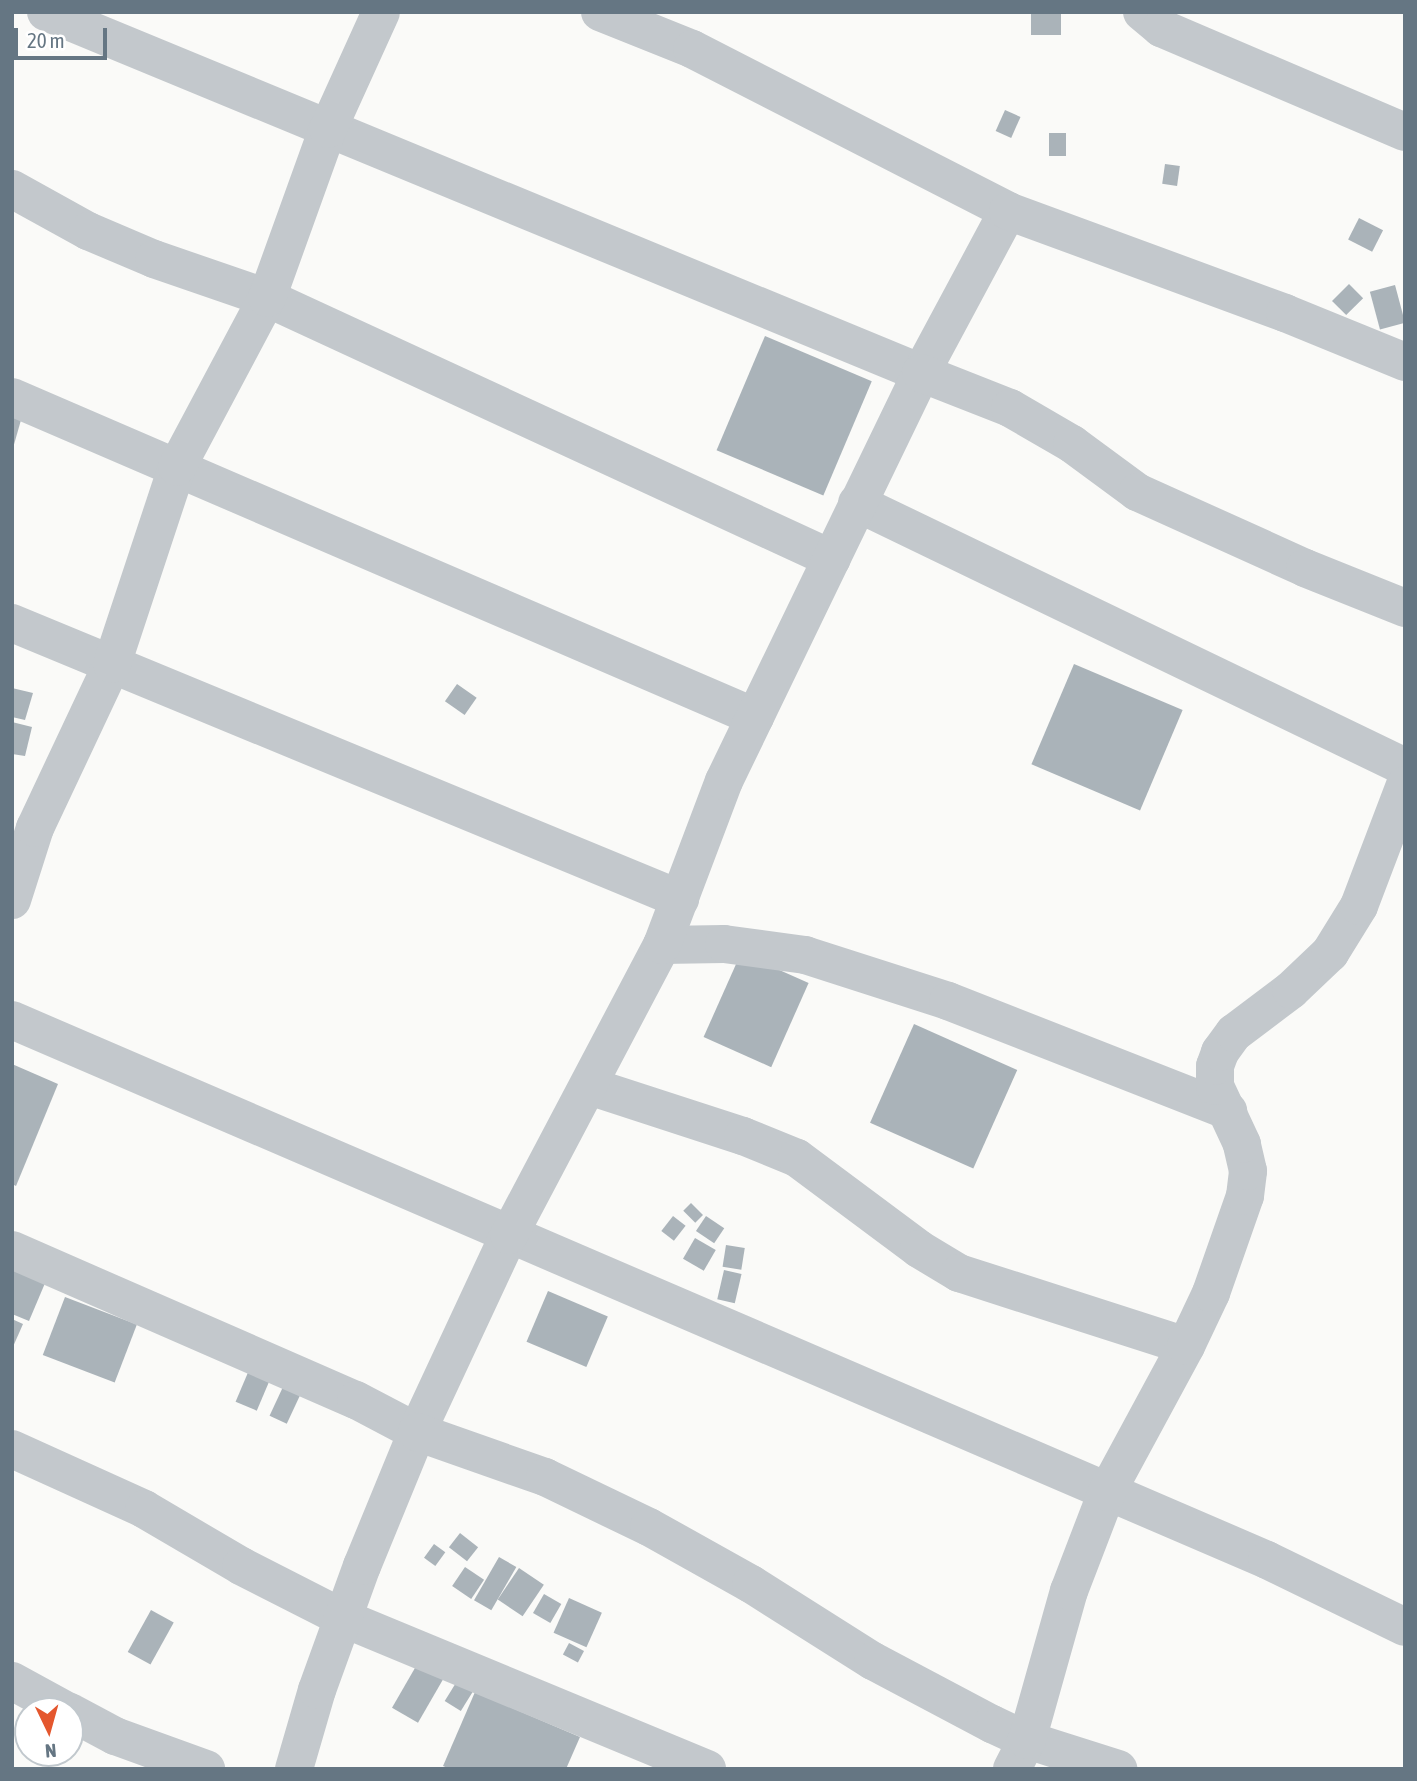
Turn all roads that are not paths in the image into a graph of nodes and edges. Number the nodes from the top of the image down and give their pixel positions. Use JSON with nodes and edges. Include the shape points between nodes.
{"nodes":[{"id":1,"x":46,"y":12,"type":"edge"},
{"id":2,"x":381,"y":12,"type":"edge"},
{"id":3,"x":600,"y":12,"type":"edge"},
{"id":4,"x":1142,"y":12,"type":"edge"},
{"id":5,"x":328,"y":129,"type":"junction"},
{"id":6,"x":1405,"y":132,"type":"edge"},
{"id":7,"x":12,"y":189,"type":"edge"},
{"id":8,"x":1008,"y":211,"type":"junction"},
{"id":9,"x":267,"y":298,"type":"junction"},
{"id":10,"x":1405,"y":362,"type":"edge"},
{"id":11,"x":921,"y":373,"type":"junction"},
{"id":12,"x":12,"y":397,"type":"edge"},
{"id":13,"x":177,"y":467,"type":"junction"},
{"id":14,"x":857,"y":503,"type":"junction"},
{"id":15,"x":832,"y":559,"type":"junction"},
{"id":16,"x":1405,"y":608,"type":"edge"},
{"id":17,"x":12,"y":622,"type":"edge"},
{"id":18,"x":112,"y":664,"type":"junction"},
{"id":19,"x":755,"y":717,"type":"junction"},
{"id":20,"x":1405,"y":766,"type":"edge"},
{"id":21,"x":1405,"y":785,"type":"edge"},
{"id":22,"x":24,"y":822,"type":"edge"},
{"id":23,"x":680,"y":899,"type":"junction"},
{"id":24,"x":12,"y":900,"type":"edge"},
{"id":25,"x":662,"y":945,"type":"junction"},
{"id":26,"x":12,"y":1020,"type":"edge"},
{"id":27,"x":589,"y":1086,"type":"junction"},
{"id":28,"x":1228,"y":1111,"type":"junction"},
{"id":29,"x":509,"y":1236,"type":"junction"},
{"id":30,"x":12,"y":1250,"type":"edge"},
{"id":31,"x":1186,"y":1346,"type":"junction"},
{"id":32,"x":417,"y":1432,"type":"junction"},
{"id":33,"x":12,"y":1449,"type":"edge"},
{"id":34,"x":1107,"y":1492,"type":"junction"},
{"id":35,"x":345,"y":1619,"type":"junction"},
{"id":36,"x":1405,"y":1627,"type":"edge"},
{"id":37,"x":12,"y":1682,"type":"edge"},
{"id":38,"x":40,"y":1697,"type":"edge"},
{"id":39,"x":84,"y":1720,"type":"edge"},
{"id":40,"x":1019,"y":1754,"type":"edge"},
{"id":41,"x":206,"y":1769,"type":"edge"},
{"id":42,"x":294,"y":1769,"type":"edge"},
{"id":43,"x":707,"y":1769,"type":"edge"},
{"id":44,"x":1118,"y":1769,"type":"edge"}],
"edges":[{"from":1,"to":5,"type":"street"},
{"from":2,"to":5,"type":"street"},
{"from":3,"to":8,"type":"street","via":[[692,49]]},
{"from":4,"to":6,"type":"street","via":[[1161,28]]},
{"from":5,"to":9,"type":"street"},
{"from":5,"to":11,"type":"street"},
{"from":7,"to":9,"type":"street","via":[[88,231]]},
{"from":8,"to":10,"type":"street"},
{"from":8,"to":11,"type":"street"},
{"from":9,"to":13,"type":"street"},
{"from":9,"to":15,"type":"street"},
{"from":11,"to":14,"type":"street"},
{"from":11,"to":16,"type":"street","via":[[1010,408],[1072,444],[1138,492]]},
{"from":12,"to":13,"type":"street"},
{"from":13,"to":18,"type":"street"},
{"from":13,"to":19,"type":"street"},
{"from":14,"to":15,"type":"street"},
{"from":14,"to":20,"type":"street"},
{"from":15,"to":19,"type":"street"},
{"from":17,"to":18,"type":"street"},
{"from":18,"to":22,"type":"street"},
{"from":18,"to":23,"type":"street"},
{"from":19,"to":23,"type":"street","via":[[724,781]]},
{"from":21,"to":28,"type":"street","via":[[1359,906],[1330,953],[1234,1033],[1220,1052],[1215,1086]]},
{"from":22,"to":24,"type":"street"},
{"from":23,"to":25,"type":"street"},
{"from":25,"to":27,"type":"street"},
{"from":25,"to":28,"type":"street","via":[[723,944],[805,955],[948,1001]]},
{"from":26,"to":29,"type":"street"},
{"from":27,"to":29,"type":"street"},
{"from":27,"to":31,"type":"street","via":[[797,1158],[919,1249],[959,1273]]},
{"from":28,"to":31,"type":"street","via":[[1248,1171],[1245,1196],[1211,1293]]},
{"from":29,"to":32,"type":"street"},
{"from":29,"to":34,"type":"street"},
{"from":30,"to":32,"type":"street","via":[[356,1399]]},
{"from":31,"to":34,"type":"street"},
{"from":32,"to":35,"type":"street"},
{"from":32,"to":40,"type":"street","via":[[545,1477],[649,1527],[751,1584]]},
{"from":33,"to":35,"type":"street","via":[[144,1509]]},
{"from":34,"to":36,"type":"street","via":[[1267,1560]]},
{"from":34,"to":40,"type":"street","via":[[1069,1591]]},
{"from":35,"to":42,"type":"street","via":[[317,1690]]},
{"from":35,"to":43,"type":"street"},
{"from":37,"to":38,"type":"street"},
{"from":39,"to":41,"type":"street"},
{"from":40,"to":44,"type":"street"}]}
